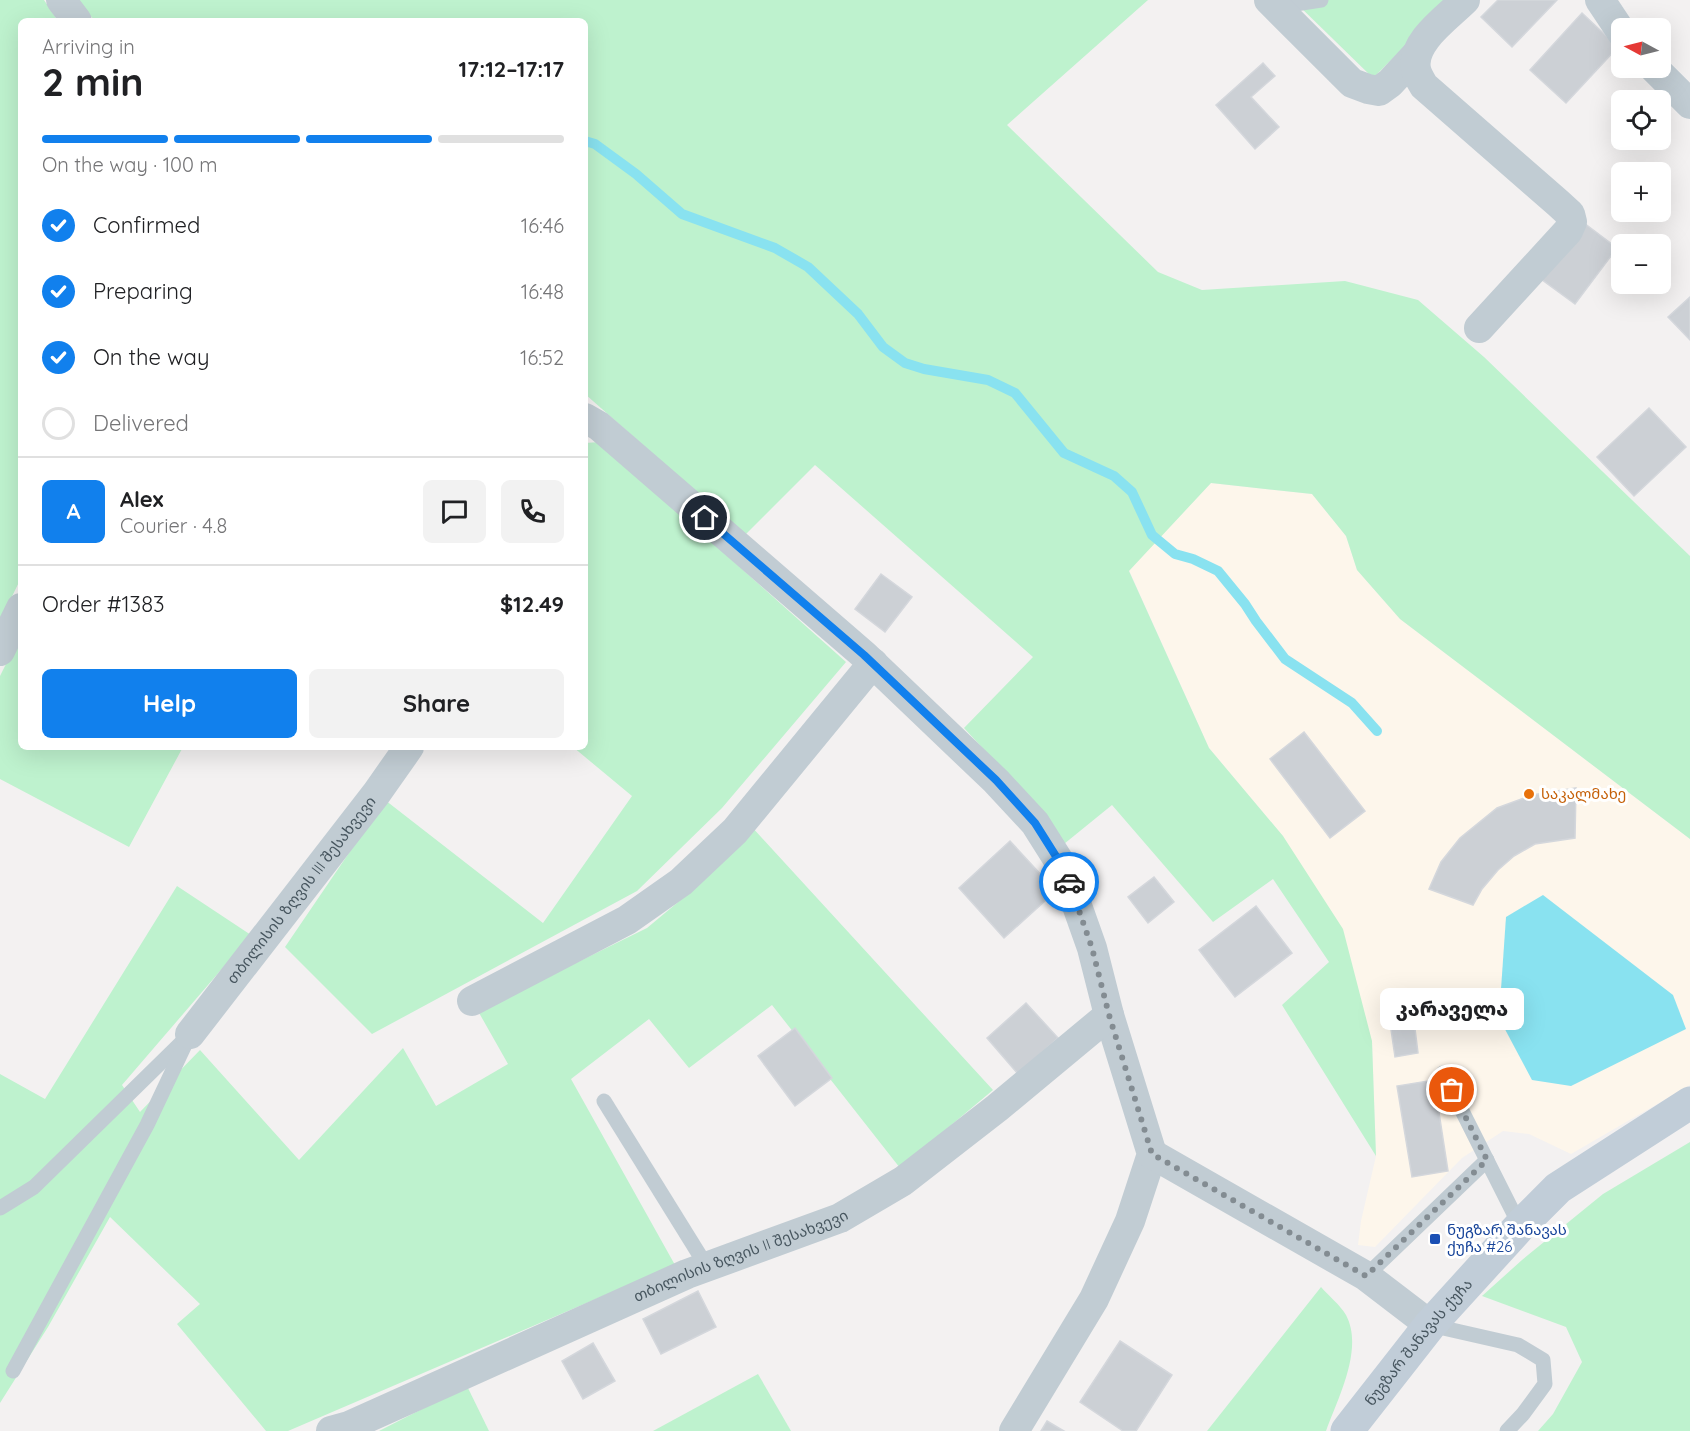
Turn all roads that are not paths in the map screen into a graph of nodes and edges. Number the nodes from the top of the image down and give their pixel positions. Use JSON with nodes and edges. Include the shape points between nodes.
{"nodes":[{"id":1,"x":62,"y":0,"type":"edge"},
{"id":2,"x":1321,"y":0,"type":"edge"},
{"id":3,"x":1466,"y":0,"type":"edge"},
{"id":4,"x":1600,"y":0,"type":"edge"},
{"id":5,"x":1273,"y":4,"type":"edge"},
{"id":6,"x":75,"y":18,"type":"edge"},
{"id":7,"x":1612,"y":18,"type":"edge"},
{"id":8,"x":1415,"y":56,"type":"junction"},
{"id":9,"x":1664,"y":78,"type":"edge"},
{"id":10,"x":1690,"y":104,"type":"edge"},
{"id":11,"x":1479,"y":328,"type":"dead end"},
{"id":12,"x":588,"y":420,"type":"edge"},
{"id":13,"x":18,"y":614,"type":"edge"},
{"id":14,"x":0,"y":651,"type":"edge"},
{"id":15,"x":873,"y":663,"type":"junction"},
{"id":16,"x":407,"y":750,"type":"edge"},
{"id":17,"x":472,"y":1001,"type":"dead end"},
{"id":18,"x":1109,"y":1015,"type":"junction"},
{"id":19,"x":190,"y":1034,"type":"junction"},
{"id":20,"x":1443,"y":1072,"type":"dead end"},
{"id":21,"x":604,"y":1101,"type":"dead end"},
{"id":22,"x":1690,"y":1103,"type":"edge"},
{"id":23,"x":1152,"y":1154,"type":"junction"},
{"id":24,"x":1487,"y":1160,"type":"junction"},
{"id":25,"x":0,"y":1208,"type":"edge"},
{"id":26,"x":1520,"y":1226,"type":"junction"},
{"id":27,"x":706,"y":1267,"type":"junction"},
{"id":28,"x":1366,"y":1276,"type":"junction"},
{"id":29,"x":1430,"y":1325,"type":"junction"},
{"id":30,"x":13,"y":1371,"type":"dead end"},
{"id":31,"x":331,"y":1431,"type":"edge"},
{"id":32,"x":1014,"y":1431,"type":"edge"},
{"id":33,"x":1347,"y":1431,"type":"edge"},
{"id":34,"x":1507,"y":1431,"type":"edge"}],
"edges":[{"from":1,"to":6,"type":"street"},
{"from":2,"to":5,"type":"lane"},
{"from":3,"to":8,"type":"street","via":[[1420,44]]},
{"from":4,"to":7,"type":"street"},
{"from":5,"to":8,"type":"street","via":[[1352,83],[1368,89],[1379,91]]},
{"from":8,"to":11,"type":"street","via":[[1416,71],[1424,86],[1570,214],[1572,222]]},
{"from":9,"to":10,"type":"street"},
{"from":12,"to":15,"type":"street"},
{"from":13,"to":14,"type":"street"},
{"from":15,"to":17,"type":"street","via":[[735,831],[681,882],[627,920]]},
{"from":15,"to":18,"type":"street","via":[[996,780],[1035,823],[1064,869],[1092,948]]},
{"from":16,"to":19,"type":"street","name":"თბილისის ზღვის III შესახვევი"},
{"from":18,"to":23,"type":"street"},
{"from":18,"to":27,"type":"street","name":"თბილისის ზღვის II შესახვევი","via":[[903,1181],[840,1218]]},
{"from":19,"to":25,"type":"lane","via":[[34,1187]]},
{"from":19,"to":30,"type":"lane","via":[[147,1125]]},
{"from":20,"to":24,"type":"lane"},
{"from":21,"to":27,"type":"lane"},
{"from":22,"to":26,"type":"main road","name":"ნუგზარ შანავას ქუჩა","via":[[1558,1188]]},
{"from":23,"to":28,"type":"street"},
{"from":23,"to":32,"type":"street","via":[[1130,1221],[1094,1299]]},
{"from":24,"to":26,"type":"lane"},
{"from":24,"to":28,"type":"lane"},
{"from":26,"to":29,"type":"main road","name":"ნუგზარ შანავას ქუჩა"},
{"from":27,"to":31,"type":"street","name":"თბილისის ზღვის II შესახვევი"},
{"from":28,"to":29,"type":"street"},
{"from":29,"to":33,"type":"main road","name":"ნუგზარ შანავას ქუჩა"},
{"from":29,"to":34,"type":"lane","via":[[1518,1345],[1543,1360],[1545,1384]]}]}
